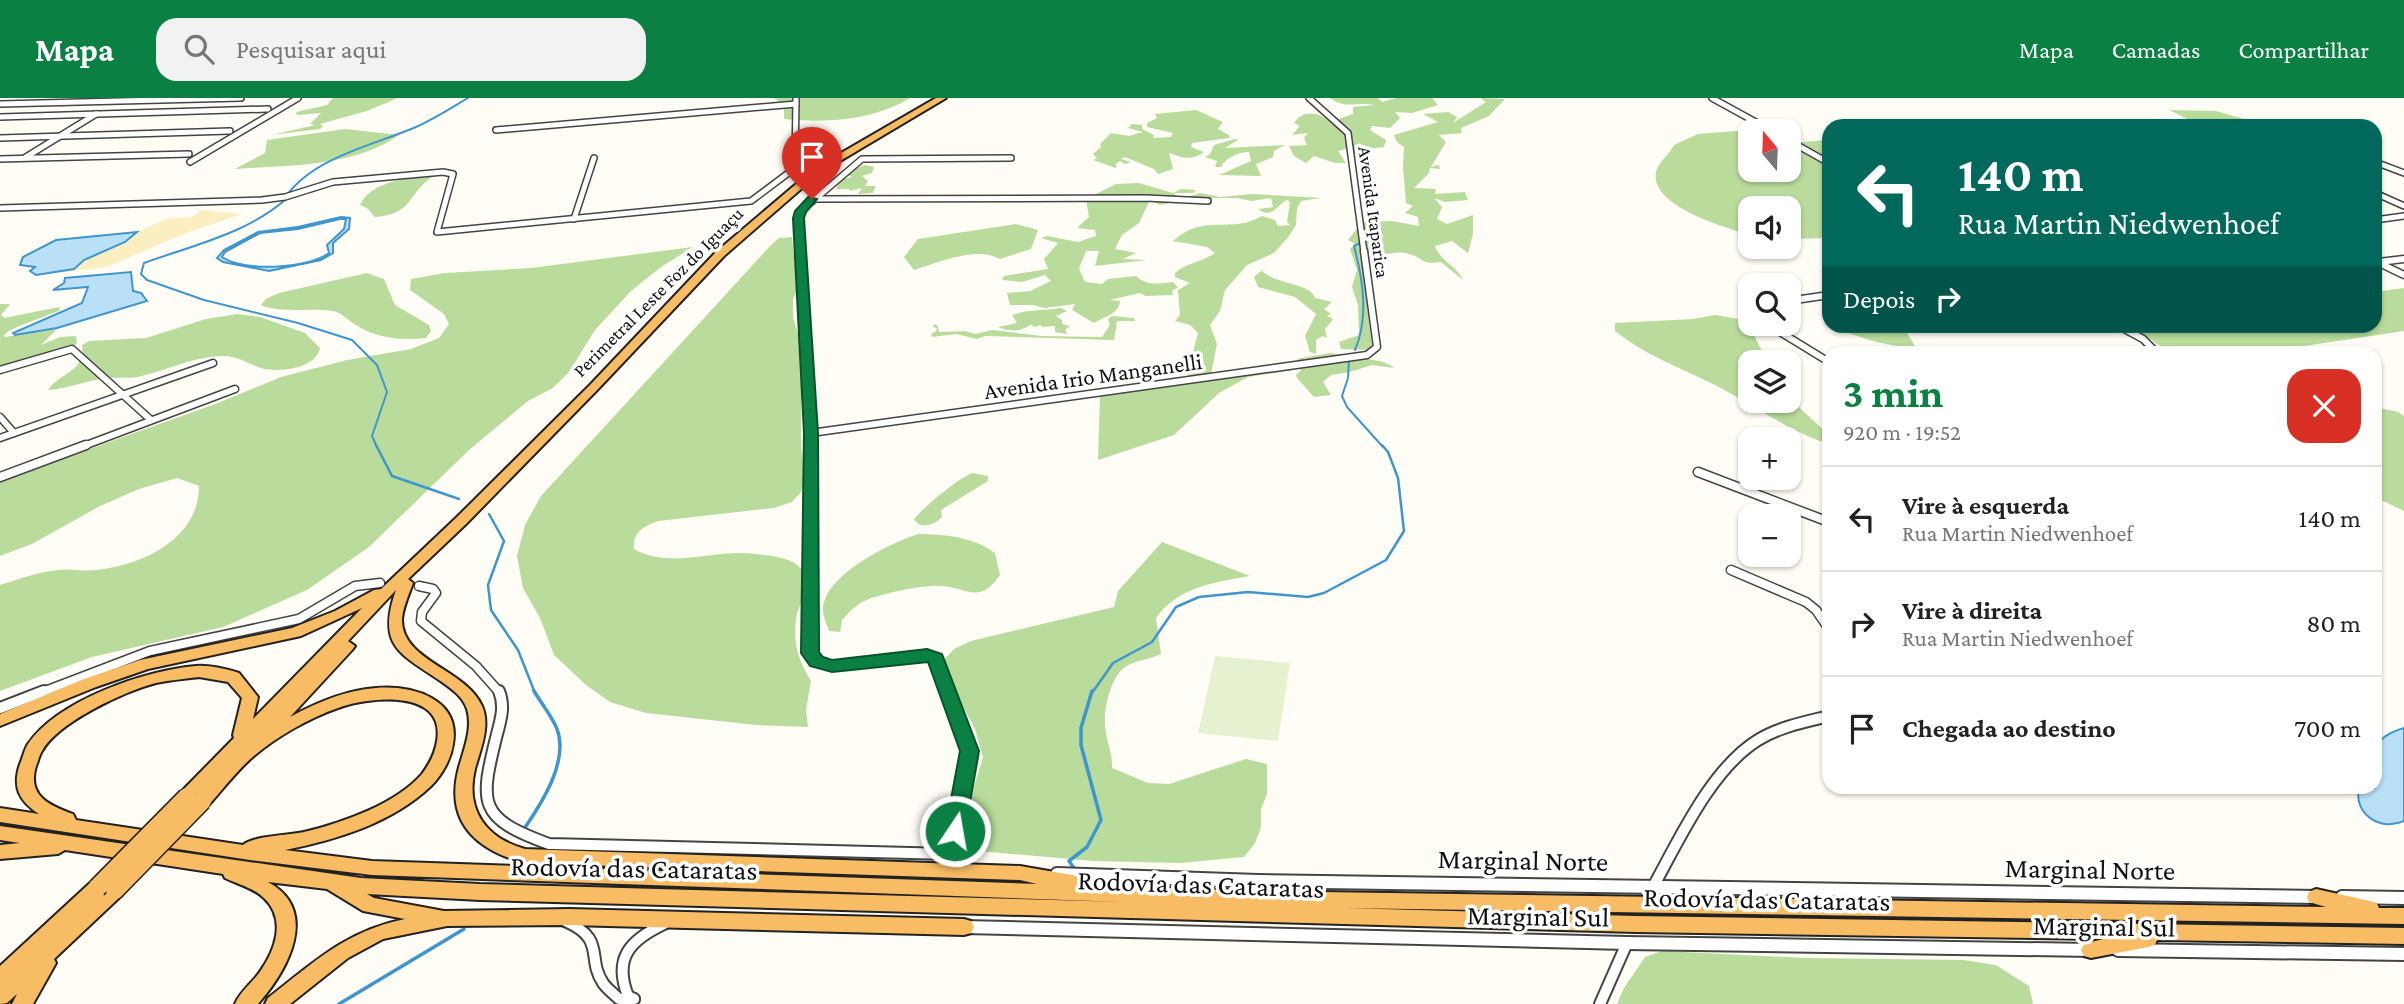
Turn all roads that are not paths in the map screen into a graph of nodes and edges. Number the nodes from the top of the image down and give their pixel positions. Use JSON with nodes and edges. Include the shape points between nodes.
{"nodes":[{"id":1,"x":240,"y":98,"type":"edge"},
{"id":2,"x":298,"y":98,"type":"edge"},
{"id":3,"x":942,"y":98,"type":"edge"},
{"id":4,"x":1309,"y":98,"type":"edge"},
{"id":5,"x":1712,"y":98,"type":"edge"},
{"id":6,"x":796,"y":101,"type":"edge"},
{"id":7,"x":0,"y":104,"type":"edge"},
{"id":8,"x":268,"y":109,"type":"dead end"},
{"id":9,"x":96,"y":114,"type":"junction"},
{"id":10,"x":0,"y":117,"type":"edge"},
{"id":11,"x":1750,"y":119,"type":"edge"},
{"id":12,"x":496,"y":130,"type":"dead end"},
{"id":13,"x":230,"y":131,"type":"dead end"},
{"id":14,"x":61,"y":135,"type":"junction"},
{"id":15,"x":0,"y":138,"type":"edge"},
{"id":16,"x":1801,"y":147,"type":"edge"},
{"id":17,"x":190,"y":154,"type":"dead end"},
{"id":18,"x":24,"y":158,"type":"junction"},
{"id":19,"x":594,"y":158,"type":"dead end"},
{"id":20,"x":1011,"y":158,"type":"dead end"},
{"id":21,"x":0,"y":159,"type":"edge"},
{"id":22,"x":1822,"y":159,"type":"edge"},
{"id":23,"x":190,"y":162,"type":"dead end"},
{"id":24,"x":2382,"y":165,"type":"edge"},
{"id":25,"x":2404,"y":173,"type":"edge"},
{"id":26,"x":2382,"y":196,"type":"edge"},
{"id":27,"x":812,"y":199,"type":"junction"},
{"id":28,"x":1208,"y":201,"type":"dead end"},
{"id":29,"x":2404,"y":205,"type":"edge"},
{"id":30,"x":0,"y":208,"type":"edge"},
{"id":31,"x":2404,"y":216,"type":"edge"},
{"id":32,"x":574,"y":219,"type":"junction"},
{"id":33,"x":2382,"y":219,"type":"edge"},
{"id":34,"x":2404,"y":259,"type":"edge"},
{"id":35,"x":2382,"y":261,"type":"edge"},
{"id":36,"x":2382,"y":265,"type":"edge"},
{"id":37,"x":2404,"y":275,"type":"edge"},
{"id":38,"x":1822,"y":296,"type":"edge"},
{"id":39,"x":1801,"y":299,"type":"edge"},
{"id":40,"x":2132,"y":333,"type":"edge"},
{"id":41,"x":1787,"y":336,"type":"edge"},
{"id":42,"x":2150,"y":346,"type":"edge"},
{"id":43,"x":1377,"y":347,"type":"joint"},
{"id":44,"x":1822,"y":358,"type":"edge"},
{"id":45,"x":213,"y":363,"type":"dead end"},
{"id":46,"x":0,"y":370,"type":"edge"},
{"id":47,"x":236,"y":389,"type":"dead end"},
{"id":48,"x":124,"y":395,"type":"junction"},
{"id":49,"x":0,"y":417,"type":"edge"},
{"id":50,"x":151,"y":420,"type":"junction"},
{"id":51,"x":14,"y":433,"type":"junction"},
{"id":52,"x":811,"y":433,"type":"junction"},
{"id":53,"x":0,"y":439,"type":"edge"},
{"id":54,"x":1699,"y":472,"type":"dead end"},
{"id":55,"x":0,"y":477,"type":"edge"},
{"id":56,"x":1822,"y":519,"type":"edge"},
{"id":57,"x":1731,"y":570,"type":"dead end"},
{"id":58,"x":380,"y":583,"type":"dead end"},
{"id":59,"x":408,"y":583,"type":"junction"},
{"id":60,"x":1822,"y":619,"type":"edge"},
{"id":61,"x":0,"y":708,"type":"edge"},
{"id":62,"x":1822,"y":718,"type":"edge"},
{"id":63,"x":0,"y":720,"type":"edge"},
{"id":64,"x":241,"y":750,"type":"junction"},
{"id":65,"x":0,"y":816,"type":"edge"},
{"id":66,"x":0,"y":833,"type":"edge"},
{"id":67,"x":112,"y":833,"type":"junction"},
{"id":68,"x":79,"y":845,"type":"junction"},
{"id":69,"x":0,"y":852,"type":"edge"},
{"id":70,"x":214,"y":857,"type":"junction"},
{"id":71,"x":948,"y":862,"type":"junction"},
{"id":72,"x":1020,"y":873,"type":"junction"},
{"id":73,"x":330,"y":882,"type":"junction"},
{"id":74,"x":1653,"y":887,"type":"junction"},
{"id":75,"x":1138,"y":895,"type":"junction"},
{"id":76,"x":2316,"y":897,"type":"joint"},
{"id":77,"x":879,"y":902,"type":"junction"},
{"id":78,"x":2402,"y":910,"type":"edge"},
{"id":79,"x":551,"y":916,"type":"junction"},
{"id":80,"x":447,"y":918,"type":"junction"},
{"id":81,"x":676,"y":919,"type":"junction"},
{"id":82,"x":964,"y":927,"type":"junction"},
{"id":83,"x":60,"y":933,"type":"junction"},
{"id":84,"x":2178,"y":933,"type":"junction"},
{"id":85,"x":2404,"y":936,"type":"edge"},
{"id":86,"x":1627,"y":943,"type":"junction"},
{"id":87,"x":2091,"y":950,"type":"junction"},
{"id":88,"x":2404,"y":954,"type":"edge"},
{"id":89,"x":0,"y":968,"type":"edge"},
{"id":90,"x":0,"y":979,"type":"edge"},
{"id":91,"x":0,"y":997,"type":"edge"},
{"id":92,"x":23,"y":1004,"type":"edge"},
{"id":93,"x":245,"y":1004,"type":"edge"},
{"id":94,"x":275,"y":1004,"type":"edge"},
{"id":95,"x":1600,"y":1004,"type":"edge"}],
"edges":[{"from":1,"to":7,"type":"street"},
{"from":2,"to":23,"type":"street"},
{"from":3,"to":59,"type":"highway","name":"Perimetral Leste Foz do Iguaçu","via":[[832,162],[720,254],[461,521]]},
{"from":4,"to":43,"type":"street","name":"Avenida Itaparica","via":[[1348,133]]},
{"from":5,"to":11,"type":"street"},
{"from":6,"to":12,"type":"street"},
{"from":6,"to":32,"type":"street","via":[[794,168],[751,201]]},
{"from":8,"to":9,"type":"street"},
{"from":9,"to":10,"type":"street"},
{"from":9,"to":14,"type":"street"},
{"from":13,"to":14,"type":"street"},
{"from":14,"to":15,"type":"street"},
{"from":14,"to":18,"type":"street"},
{"from":16,"to":22,"type":"street"},
{"from":17,"to":18,"type":"street"},
{"from":18,"to":21,"type":"street"},
{"from":19,"to":32,"type":"street"},
{"from":20,"to":27,"type":"street","via":[[862,159]]},
{"from":24,"to":25,"type":"street"},
{"from":26,"to":29,"type":"street"},
{"from":27,"to":28,"type":"street"},
{"from":27,"to":52,"type":"street","via":[[799,218]]},
{"from":30,"to":32,"type":"street","via":[[262,200],[324,186],[443,172],[453,174],[437,232]]},
{"from":31,"to":33,"type":"street"},
{"from":34,"to":35,"type":"street"},
{"from":36,"to":37,"type":"street"},
{"from":38,"to":39,"type":"street"},
{"from":40,"to":42,"type":"street"},
{"from":41,"to":44,"type":"street"},
{"from":43,"to":52,"type":"street","name":"Avenida Irio Manganelli","via":[[1367,355]]},
{"from":45,"to":48,"type":"street"},
{"from":46,"to":48,"type":"street","via":[[72,349]]},
{"from":47,"to":50,"type":"street"},
{"from":48,"to":50,"type":"street"},
{"from":48,"to":51,"type":"street"},
{"from":49,"to":51,"type":"street"},
{"from":50,"to":55,"type":"street"},
{"from":51,"to":53,"type":"street"},
{"from":52,"to":71,"type":"street","via":[[810,653],[817,662],[832,666],[927,654],[936,658],[970,751]]},
{"from":54,"to":56,"type":"street"},
{"from":57,"to":60,"type":"street","via":[[1806,602]]},
{"from":58,"to":61,"type":"street","via":[[346,588],[322,610],[299,619],[150,651]]},
{"from":59,"to":63,"type":"highway","via":[[303,629],[136,667]]},
{"from":59,"to":64,"type":"highway","name":"Perimetral Leste Foz do Iguaçu"},
{"from":59,"to":71,"type":"street","via":[[433,589],[436,593],[421,621],[501,694],[502,714],[487,794],[492,811],[508,828],[549,845]]},
{"from":59,"to":71,"type":"highway","via":[[396,631],[410,653],[463,689],[472,701],[477,728],[464,785],[465,805],[481,835],[504,852],[524,856]]},
{"from":62,"to":74,"type":"street","via":[[1754,742],[1707,793]]},
{"from":64,"to":67,"type":"highway","via":[[252,700],[242,682],[218,673],[185,672],[147,679],[70,715],[33,750],[24,768],[26,788],[48,813]]},
{"from":64,"to":70,"type":"highway","via":[[309,713],[368,696],[418,698],[441,713],[447,729],[441,757],[427,777],[377,815],[346,828]]},
{"from":64,"to":83,"type":"highway","name":"Perimetral Leste Foz do Iguaçu","bridge":true},
{"from":65,"to":67,"type":"highway","name":"Rodovía das Cataratas"},
{"from":66,"to":68,"type":"highway","name":"Rodovía das Cataratas"},
{"from":67,"to":70,"type":"highway","name":"Rodovía das Cataratas"},
{"from":68,"to":69,"type":"highway"},
{"from":68,"to":70,"type":"highway","name":"Rodovía das Cataratas"},
{"from":70,"to":73,"type":"highway","name":"Rodovía das Cataratas"},
{"from":70,"to":75,"type":"highway","name":"Rodovía das Cataratas"},
{"from":70,"to":93,"type":"highway","via":[[268,891],[285,912],[287,933],[280,956]]},
{"from":71,"to":72,"type":"highway"},
{"from":72,"to":74,"type":"street","name":"Marginal Norte"},
{"from":72,"to":75,"type":"highway"},
{"from":73,"to":77,"type":"highway","name":"Rodovía das Cataratas","via":[[480,892]]},
{"from":73,"to":80,"type":"highway","via":[[370,905]]},
{"from":74,"to":76,"type":"street","name":"Marginal Norte"},
{"from":75,"to":78,"type":"highway","name":"Rodovía das Cataratas"},
{"from":76,"to":78,"type":"highway"},
{"from":77,"to":82,"type":"highway"},
{"from":77,"to":84,"type":"highway","name":"Rodovía das Cataratas","via":[[1648,925]]},
{"from":79,"to":80,"type":"highway"},
{"from":79,"to":81,"type":"highway"},
{"from":79,"to":81,"type":"street","via":[[577,926],[592,941],[602,982],[619,999],[635,999],[628,996],[622,983],[626,951],[648,930]]},
{"from":80,"to":94,"type":"highway","via":[[379,932],[341,952]]},
{"from":81,"to":82,"type":"highway"},
{"from":82,"to":86,"type":"street","name":"Marginal Sul"},
{"from":83,"to":89,"type":"highway"},
{"from":83,"to":90,"type":"highway"},
{"from":83,"to":91,"type":"highway"},
{"from":83,"to":92,"type":"highway"},
{"from":84,"to":85,"type":"highway","name":"Rodovía das Cataratas"},
{"from":84,"to":87,"type":"highway"},
{"from":86,"to":87,"type":"street","name":"Marginal Sul"},
{"from":86,"to":95,"type":"street"},
{"from":87,"to":88,"type":"street","name":"Marginal Sul"}]}
